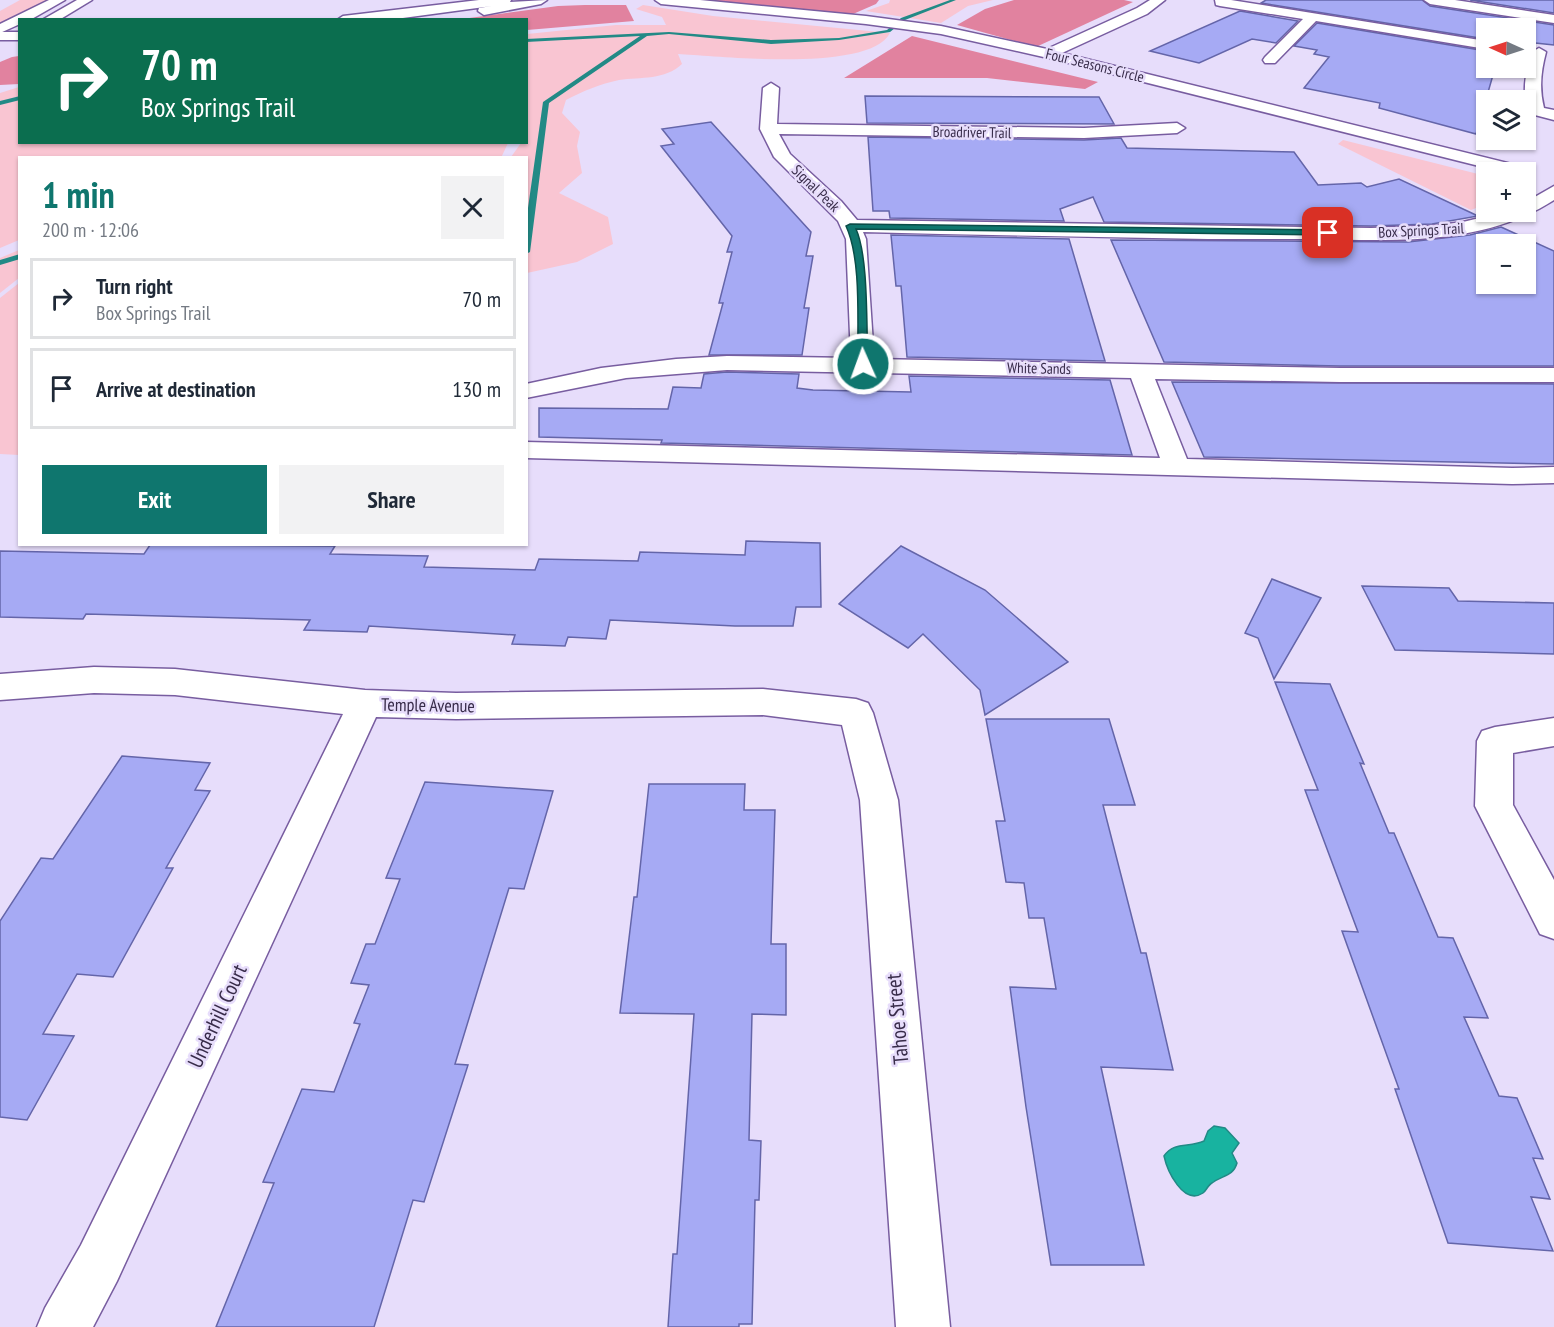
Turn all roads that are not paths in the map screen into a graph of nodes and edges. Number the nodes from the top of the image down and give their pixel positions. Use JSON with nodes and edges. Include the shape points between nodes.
{"nodes":[{"id":1,"x":59,"y":0,"type":"edge"},
{"id":2,"x":86,"y":0,"type":"edge"},
{"id":3,"x":505,"y":0,"type":"edge"},
{"id":4,"x":541,"y":0,"type":"edge"},
{"id":5,"x":661,"y":0,"type":"edge"},
{"id":6,"x":1159,"y":0,"type":"edge"},
{"id":7,"x":1430,"y":0,"type":"edge"},
{"id":8,"x":1220,"y":2,"type":"dead end"},
{"id":9,"x":22,"y":18,"type":"edge"},
{"id":10,"x":52,"y":18,"type":"edge"},
{"id":11,"x":364,"y":18,"type":"edge"},
{"id":12,"x":434,"y":18,"type":"edge"},
{"id":13,"x":1312,"y":18,"type":"junction"},
{"id":14,"x":1554,"y":19,"type":"edge"},
{"id":15,"x":18,"y":20,"type":"edge"},
{"id":16,"x":0,"y":29,"type":"edge"},
{"id":17,"x":15,"y":37,"type":"edge"},
{"id":18,"x":1476,"y":43,"type":"edge"},
{"id":19,"x":0,"y":44,"type":"edge"},
{"id":20,"x":1539,"y":52,"type":"edge"},
{"id":21,"x":1049,"y":54,"type":"junction"},
{"id":22,"x":1270,"y":60,"type":"dead end"},
{"id":23,"x":771,"y":88,"type":"dead end"},
{"id":24,"x":1554,"y":115,"type":"edge"},
{"id":25,"x":1177,"y":128,"type":"dead end"},
{"id":26,"x":768,"y":129,"type":"junction"},
{"id":27,"x":1539,"y":179,"type":"edge"},
{"id":28,"x":1494,"y":222,"type":"edge"},
{"id":29,"x":850,"y":226,"type":"junction"},
{"id":30,"x":863,"y":364,"type":"junction"},
{"id":31,"x":1140,"y":370,"type":"junction"},
{"id":32,"x":1554,"y":375,"type":"edge"},
{"id":33,"x":528,"y":391,"type":"edge"},
{"id":34,"x":528,"y":450,"type":"edge"},
{"id":35,"x":1177,"y":467,"type":"junction"},
{"id":36,"x":1554,"y":475,"type":"edge"},
{"id":37,"x":0,"y":687,"type":"edge"},
{"id":38,"x":365,"y":703,"type":"junction"},
{"id":39,"x":856,"y":713,"type":"joint"},
{"id":40,"x":1554,"y":732,"type":"edge"},
{"id":41,"x":1554,"y":920,"type":"edge"},
{"id":42,"x":64,"y":1327,"type":"edge"},
{"id":43,"x":922,"y":1327,"type":"edge"}],
"edges":[{"from":1,"to":9,"type":"street"},
{"from":2,"to":10,"type":"street"},
{"from":3,"to":11,"type":"street"},
{"from":4,"to":12,"type":"street"},
{"from":5,"to":21,"type":"street","name":"Four Seasons Circle","via":[[924,27]]},
{"from":6,"to":21,"type":"street"},
{"from":7,"to":14,"type":"street"},
{"from":8,"to":13,"type":"street"},
{"from":13,"to":18,"type":"street"},
{"from":13,"to":22,"type":"street"},
{"from":15,"to":16,"type":"street"},
{"from":17,"to":19,"type":"street"},
{"from":20,"to":24,"type":"street","via":[[1532,91],[1537,111]]},
{"from":21,"to":27,"type":"street","name":"Four Seasons Circle"},
{"from":23,"to":26,"type":"street"},
{"from":25,"to":26,"type":"street","name":"Broadriver Trail","via":[[1084,133]]},
{"from":26,"to":29,"type":"street","name":"Signal Peak","via":[[783,157],[834,205]]},
{"from":28,"to":29,"type":"street","name":"Box Springs Trail","via":[[1463,229],[1414,232]]},
{"from":29,"to":30,"type":"street","name":"Signal Peak","via":[[856,239],[860,272]]},
{"from":30,"to":31,"type":"street","name":"White Sands"},
{"from":30,"to":33,"type":"street","name":"White Sands","via":[[668,364],[586,376]]},
{"from":31,"to":32,"type":"street","name":"White Sands"},
{"from":31,"to":35,"type":"street"},
{"from":34,"to":35,"type":"street"},
{"from":35,"to":36,"type":"street"},
{"from":37,"to":38,"type":"street","name":"Temple Avenue","via":[[94,680],[175,682]]},
{"from":38,"to":39,"type":"street","name":"Temple Avenue","via":[[456,706],[763,702]]},
{"from":38,"to":42,"type":"street","name":"Underhill Court","via":[[104,1253]]},
{"from":39,"to":43,"type":"street","name":"Tahoe Street","via":[[879,800]]},
{"from":40,"to":41,"type":"street","via":[[1495,741],[1494,806]]}]}
